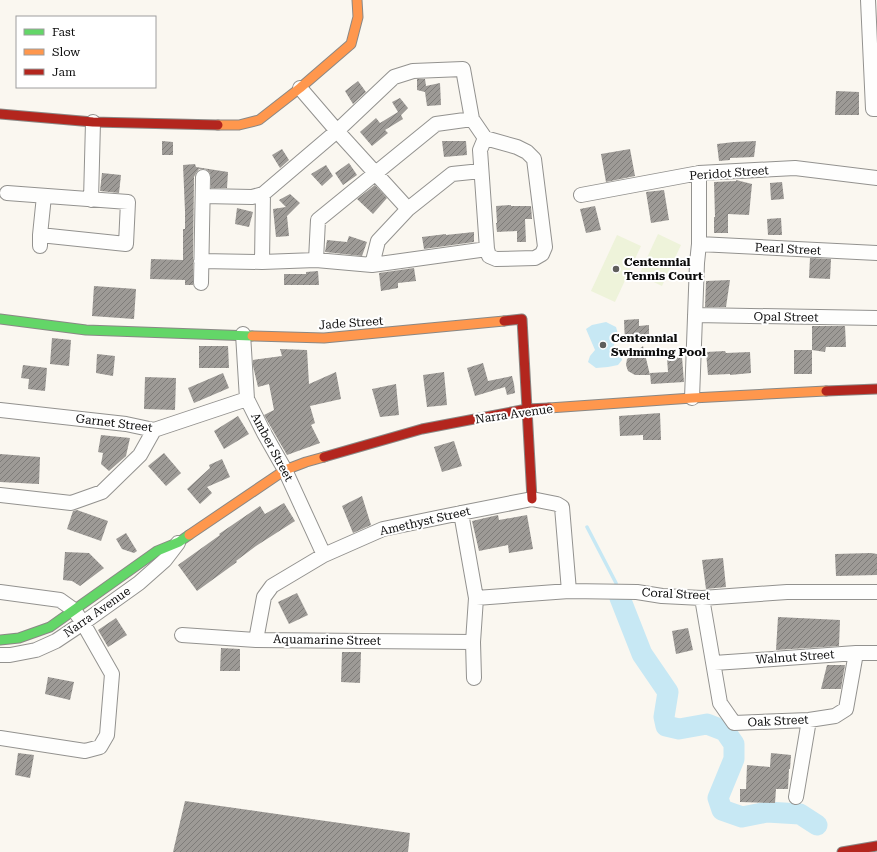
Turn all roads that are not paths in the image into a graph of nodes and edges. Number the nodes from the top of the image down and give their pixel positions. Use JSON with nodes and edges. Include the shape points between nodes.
{"nodes":[{"id":1,"x":357,"y":0,"type":"edge"},
{"id":2,"x":868,"y":0,"type":"edge"},
{"id":3,"x":300,"y":88,"type":"junction"},
{"id":4,"x":875,"y":109,"type":"edge"},
{"id":5,"x":0,"y":114,"type":"edge"},
{"id":6,"x":472,"y":119,"type":"junction"},
{"id":7,"x":93,"y":122,"type":"junction"},
{"id":8,"x":337,"y":131,"type":"junction"},
{"id":9,"x":485,"y":138,"type":"junction"},
{"id":10,"x":481,"y":172,"type":"junction"},
{"id":11,"x":375,"y":173,"type":"junction"},
{"id":12,"x":699,"y":173,"type":"junction"},
{"id":13,"x":203,"y":178,"type":"dead end"},
{"id":14,"x":877,"y":178,"type":"edge"},
{"id":15,"x":7,"y":193,"type":"dead end"},
{"id":16,"x":263,"y":194,"type":"junction"},
{"id":17,"x":581,"y":195,"type":"dead end"},
{"id":18,"x":44,"y":196,"type":"junction"},
{"id":19,"x":203,"y":196,"type":"junction"},
{"id":20,"x":91,"y":200,"type":"junction"},
{"id":21,"x":408,"y":209,"type":"junction"},
{"id":22,"x":699,"y":244,"type":"junction"},
{"id":23,"x":487,"y":249,"type":"junction"},
{"id":24,"x":877,"y":253,"type":"edge"},
{"id":25,"x":316,"y":260,"type":"junction"},
{"id":26,"x":201,"y":261,"type":"junction"},
{"id":27,"x":262,"y":262,"type":"junction"},
{"id":28,"x":372,"y":265,"type":"junction"},
{"id":29,"x":201,"y":283,"type":"dead end"},
{"id":30,"x":695,"y":315,"type":"junction"},
{"id":31,"x":877,"y":318,"type":"edge"},
{"id":32,"x":0,"y":319,"type":"edge"},
{"id":33,"x":243,"y":334,"type":"junction"},
{"id":34,"x":877,"y":389,"type":"edge"},
{"id":35,"x":692,"y":398,"type":"junction"},
{"id":36,"x":247,"y":399,"type":"junction"},
{"id":37,"x":527,"y":409,"type":"junction"},
{"id":38,"x":0,"y":410,"type":"edge"},
{"id":39,"x":154,"y":430,"type":"junction"},
{"id":40,"x":285,"y":470,"type":"junction"},
{"id":41,"x":0,"y":495,"type":"edge"},
{"id":42,"x":532,"y":500,"type":"junction"},
{"id":43,"x":461,"y":513,"type":"junction"},
{"id":44,"x":179,"y":542,"type":"junction"},
{"id":45,"x":324,"y":555,"type":"junction"},
{"id":46,"x":569,"y":591,"type":"junction"},
{"id":47,"x":0,"y":592,"type":"edge"},
{"id":48,"x":877,"y":592,"type":"edge"},
{"id":49,"x":476,"y":598,"type":"junction"},
{"id":50,"x":702,"y":598,"type":"junction"},
{"id":51,"x":74,"y":610,"type":"junction"},
{"id":52,"x":84,"y":623,"type":"junction"},
{"id":53,"x":182,"y":635,"type":"dead end"},
{"id":54,"x":0,"y":640,"type":"edge"},
{"id":55,"x":256,"y":640,"type":"junction"},
{"id":56,"x":473,"y":642,"type":"junction"},
{"id":57,"x":856,"y":653,"type":"junction"},
{"id":58,"x":877,"y":653,"type":"edge"},
{"id":59,"x":0,"y":656,"type":"edge"},
{"id":60,"x":714,"y":663,"type":"junction"},
{"id":61,"x":474,"y":678,"type":"dead end"},
{"id":62,"x":809,"y":720,"type":"junction"},
{"id":63,"x":0,"y":738,"type":"edge"},
{"id":64,"x":796,"y":797,"type":"dead end"},
{"id":65,"x":877,"y":846,"type":"edge"},
{"id":66,"x":842,"y":852,"type":"edge"}],
"edges":[{"from":1,"to":3,"type":"street","via":[[358,17],[350,44]]},
{"from":2,"to":4,"type":"street"},
{"from":3,"to":7,"type":"street","via":[[259,120],[239,125]]},
{"from":3,"to":8,"type":"street"},
{"from":5,"to":7,"type":"street"},
{"from":6,"to":8,"type":"street","via":[[463,69],[413,71],[394,77]]},
{"from":6,"to":9,"type":"street"},
{"from":6,"to":11,"type":"street","via":[[436,124]]},
{"from":7,"to":20,"type":"street"},
{"from":8,"to":11,"type":"street"},
{"from":8,"to":16,"type":"street"},
{"from":9,"to":10,"type":"street","via":[[480,150]]},
{"from":9,"to":23,"type":"street","via":[[517,147],[534,159],[545,247],[542,254],[535,258],[496,259],[489,256]]},
{"from":10,"to":21,"type":"street","via":[[452,174]]},
{"from":10,"to":23,"type":"street"},
{"from":11,"to":21,"type":"street"},
{"from":11,"to":25,"type":"street","via":[[318,220]]},
{"from":12,"to":14,"type":"street","name":"Peridot Street","via":[[795,168]]},
{"from":12,"to":17,"type":"street","name":"Peridot Street"},
{"from":12,"to":22,"type":"street"},
{"from":13,"to":19,"type":"street"},
{"from":15,"to":18,"type":"street"},
{"from":16,"to":19,"type":"street","via":[[252,197]]},
{"from":16,"to":27,"type":"street"},
{"from":18,"to":20,"type":"street"},
{"from":18,"to":20,"type":"street","via":[[40,240],[126,244],[128,202]]},
{"from":19,"to":26,"type":"street"},
{"from":21,"to":28,"type":"street","via":[[378,241]]},
{"from":22,"to":24,"type":"street","name":"Pearl Street"},
{"from":22,"to":30,"type":"street"},
{"from":23,"to":28,"type":"street"},
{"from":25,"to":27,"type":"street"},
{"from":25,"to":28,"type":"street"},
{"from":26,"to":27,"type":"street"},
{"from":26,"to":29,"type":"street"},
{"from":30,"to":31,"type":"street","name":"Opal Street"},
{"from":30,"to":35,"type":"street"},
{"from":32,"to":33,"type":"street","name":"Jade Street","via":[[86,330]]},
{"from":33,"to":36,"type":"street","name":"Amber Street"},
{"from":33,"to":37,"type":"street","name":"Jade Street","via":[[324,338],[522,319]]},
{"from":34,"to":35,"type":"street","name":"Narra Avenue"},
{"from":35,"to":37,"type":"street","name":"Narra Avenue"},
{"from":36,"to":39,"type":"street","name":"Garnet Street"},
{"from":36,"to":40,"type":"street","name":"Amber Street"},
{"from":37,"to":40,"type":"street","name":"Narra Avenue","via":[[422,429]]},
{"from":37,"to":42,"type":"street","name":"Jade Street"},
{"from":38,"to":39,"type":"street","name":"Garnet Street","via":[[126,424]]},
{"from":39,"to":41,"type":"street","via":[[140,454],[102,492],[71,503]]},
{"from":40,"to":44,"type":"street","name":"Narra Avenue"},
{"from":40,"to":45,"type":"street","name":"Amber Street"},
{"from":42,"to":43,"type":"street","name":"Amethyst Street"},
{"from":42,"to":46,"type":"street","name":"Amethyst Street","via":[[562,507]]},
{"from":43,"to":45,"type":"street","name":"Amethyst Street","via":[[383,529]]},
{"from":43,"to":49,"type":"street"},
{"from":44,"to":51,"type":"street","name":"Narra Avenue","via":[[157,551]]},
{"from":44,"to":52,"type":"street","name":"Narra Avenue","via":[[165,560],[139,583]]},
{"from":45,"to":55,"type":"street","name":"Amethyst Street","via":[[272,586],[264,597]]},
{"from":46,"to":49,"type":"street","name":"Coral Street"},
{"from":46,"to":50,"type":"street","name":"Coral Street","via":[[637,592]]},
{"from":47,"to":51,"type":"street","via":[[60,600]]},
{"from":48,"to":50,"type":"street","name":"Coral Street","via":[[787,592]]},
{"from":49,"to":56,"type":"street"},
{"from":50,"to":60,"type":"street","name":"Oak Street"},
{"from":51,"to":52,"type":"street"},
{"from":51,"to":54,"type":"street","name":"Narra Avenue","via":[[50,627],[31,635]]},
{"from":52,"to":59,"type":"street","name":"Narra Avenue","via":[[36,650]]},
{"from":52,"to":63,"type":"street","via":[[112,674],[107,735],[100,747],[85,751]]},
{"from":53,"to":55,"type":"street","name":"Aquamarine Street"},
{"from":55,"to":56,"type":"street","name":"Aquamarine Street"},
{"from":56,"to":61,"type":"street"},
{"from":57,"to":58,"type":"street","name":"Walnut Street"},
{"from":57,"to":60,"type":"street","name":"Walnut Street"},
{"from":57,"to":62,"type":"street","name":"Oak Street","via":[[846,709],[835,716]]},
{"from":60,"to":62,"type":"street","name":"Oak Street","via":[[720,703],[734,723]]},
{"from":62,"to":64,"type":"street"},
{"from":65,"to":66,"type":"street"}]}
